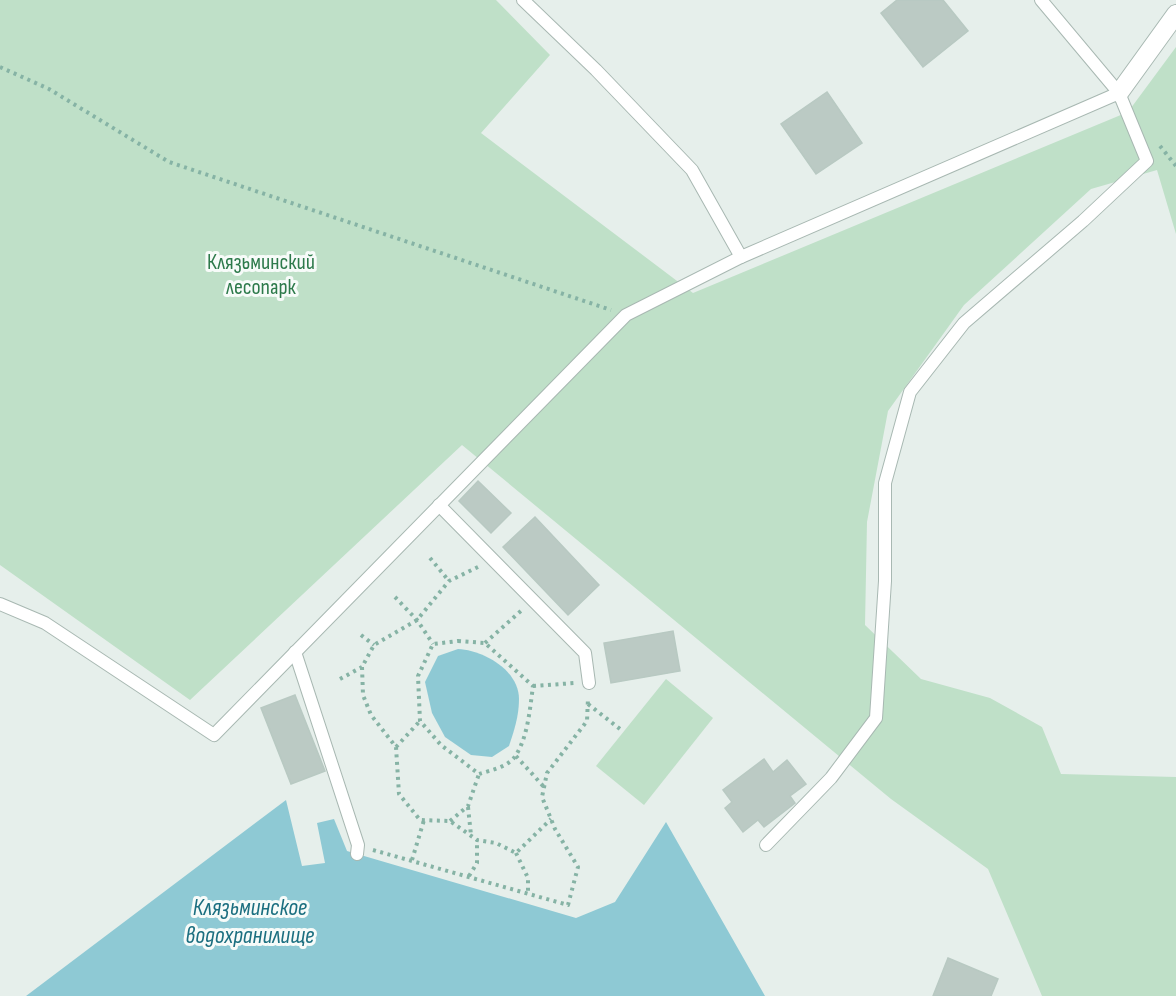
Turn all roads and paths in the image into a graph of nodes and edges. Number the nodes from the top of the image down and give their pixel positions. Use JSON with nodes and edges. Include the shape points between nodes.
{"nodes":[{"id":1,"x":523,"y":0,"type":"edge"},
{"id":2,"x":1041,"y":0,"type":"edge"},
{"id":3,"x":1176,"y":14,"type":"edge"},
{"id":4,"x":0,"y":67,"type":"edge"},
{"id":5,"x":1119,"y":93,"type":"junction"},
{"id":6,"x":741,"y":257,"type":"junction"},
{"id":7,"x":626,"y":315,"type":"junction"},
{"id":8,"x":439,"y":505,"type":"junction"},
{"id":9,"x":430,"y":558,"type":"dead end"},
{"id":10,"x":496,"y":562,"type":"junction"},
{"id":11,"x":449,"y":581,"type":"junction"},
{"id":12,"x":395,"y":597,"type":"dead end"},
{"id":13,"x":533,"y":600,"type":"junction"},
{"id":14,"x":0,"y":604,"type":"edge"},
{"id":15,"x":417,"y":620,"type":"junction"},
{"id":16,"x":361,"y":635,"type":"dead end"},
{"id":17,"x":485,"y":643,"type":"junction"},
{"id":18,"x":433,"y":644,"type":"junction"},
{"id":19,"x":374,"y":645,"type":"junction"},
{"id":20,"x":295,"y":652,"type":"junction"},
{"id":21,"x":362,"y":667,"type":"junction"},
{"id":22,"x":340,"y":679,"type":"dead end"},
{"id":23,"x":589,"y":683,"type":"junction"},
{"id":24,"x":532,"y":686,"type":"junction"},
{"id":25,"x":588,"y":703,"type":"junction"},
{"id":26,"x":420,"y":722,"type":"junction"},
{"id":27,"x":620,"y":729,"type":"dead end"},
{"id":28,"x":396,"y":747,"type":"junction"},
{"id":29,"x":516,"y":756,"type":"junction"},
{"id":30,"x":479,"y":774,"type":"junction"},
{"id":31,"x":544,"y":788,"type":"junction"},
{"id":32,"x":468,"y":806,"type":"junction"},
{"id":33,"x":551,"y":819,"type":"junction"},
{"id":34,"x":424,"y":820,"type":"junction"},
{"id":35,"x":450,"y":821,"type":"junction"},
{"id":36,"x":471,"y":836,"type":"junction"},
{"id":37,"x":477,"y":840,"type":"junction"},
{"id":38,"x":766,"y":845,"type":"dead end"},
{"id":39,"x":357,"y":850,"type":"joint"},
{"id":40,"x":516,"y":853,"type":"junction"},
{"id":41,"x":412,"y":860,"type":"junction"},
{"id":42,"x":469,"y":876,"type":"junction"},
{"id":43,"x":528,"y":893,"type":"junction"}],
"edges":[{"from":1,"to":6,"type":"lane","via":[[692,170]]},
{"from":2,"to":5,"type":"lane"},
{"from":3,"to":5,"type":"street"},
{"from":4,"to":7,"type":"path","via":[[49,89],[169,162]]},
{"from":5,"to":6,"type":"lane"},
{"from":5,"to":38,"type":"lane","via":[[1147,161],[964,323],[910,392],[885,483],[885,580],[876,718],[831,778]]},
{"from":6,"to":7,"type":"lane"},
{"from":7,"to":8,"type":"lane"},
{"from":8,"to":10,"type":"lane"},
{"from":8,"to":20,"type":"lane"},
{"from":9,"to":11,"type":"path"},
{"from":10,"to":11,"type":"path"},
{"from":10,"to":13,"type":"lane"},
{"from":11,"to":15,"type":"path"},
{"from":12,"to":15,"type":"path"},
{"from":13,"to":17,"type":"path"},
{"from":13,"to":23,"type":"lane","via":[[585,653]]},
{"from":14,"to":20,"type":"lane","via":[[45,623],[214,735]]},
{"from":15,"to":18,"type":"path"},
{"from":15,"to":19,"type":"path"},
{"from":16,"to":19,"type":"path"},
{"from":17,"to":18,"type":"path"},
{"from":17,"to":24,"type":"path"},
{"from":18,"to":26,"type":"path","via":[[418,676]]},
{"from":19,"to":21,"type":"path"},
{"from":20,"to":39,"type":"lane"},
{"from":21,"to":22,"type":"path"},
{"from":21,"to":28,"type":"path","via":[[363,695],[371,715]]},
{"from":23,"to":24,"type":"path"},
{"from":23,"to":25,"type":"path"},
{"from":24,"to":29,"type":"path","via":[[529,719]]},
{"from":25,"to":27,"type":"path"},
{"from":25,"to":31,"type":"path","via":[[587,721],[547,773]]},
{"from":26,"to":28,"type":"path"},
{"from":26,"to":30,"type":"path","via":[[441,745]]},
{"from":28,"to":34,"type":"path","via":[[399,794]]},
{"from":29,"to":30,"type":"path","via":[[503,766]]},
{"from":29,"to":31,"type":"path"},
{"from":30,"to":32,"type":"path"},
{"from":31,"to":33,"type":"path","via":[[542,797]]},
{"from":32,"to":35,"type":"path"},
{"from":32,"to":36,"type":"path"},
{"from":33,"to":40,"type":"path"},
{"from":33,"to":43,"type":"path","via":[[578,867],[568,905]]},
{"from":34,"to":35,"type":"path"},
{"from":34,"to":41,"type":"path"},
{"from":35,"to":36,"type":"path"},
{"from":36,"to":37,"type":"path"},
{"from":37,"to":40,"type":"path","via":[[496,843]]},
{"from":37,"to":42,"type":"path","via":[[477,863]]},
{"from":39,"to":41,"type":"path"},
{"from":40,"to":43,"type":"path","via":[[528,878]]},
{"from":41,"to":42,"type":"path"},
{"from":42,"to":43,"type":"path"}]}
